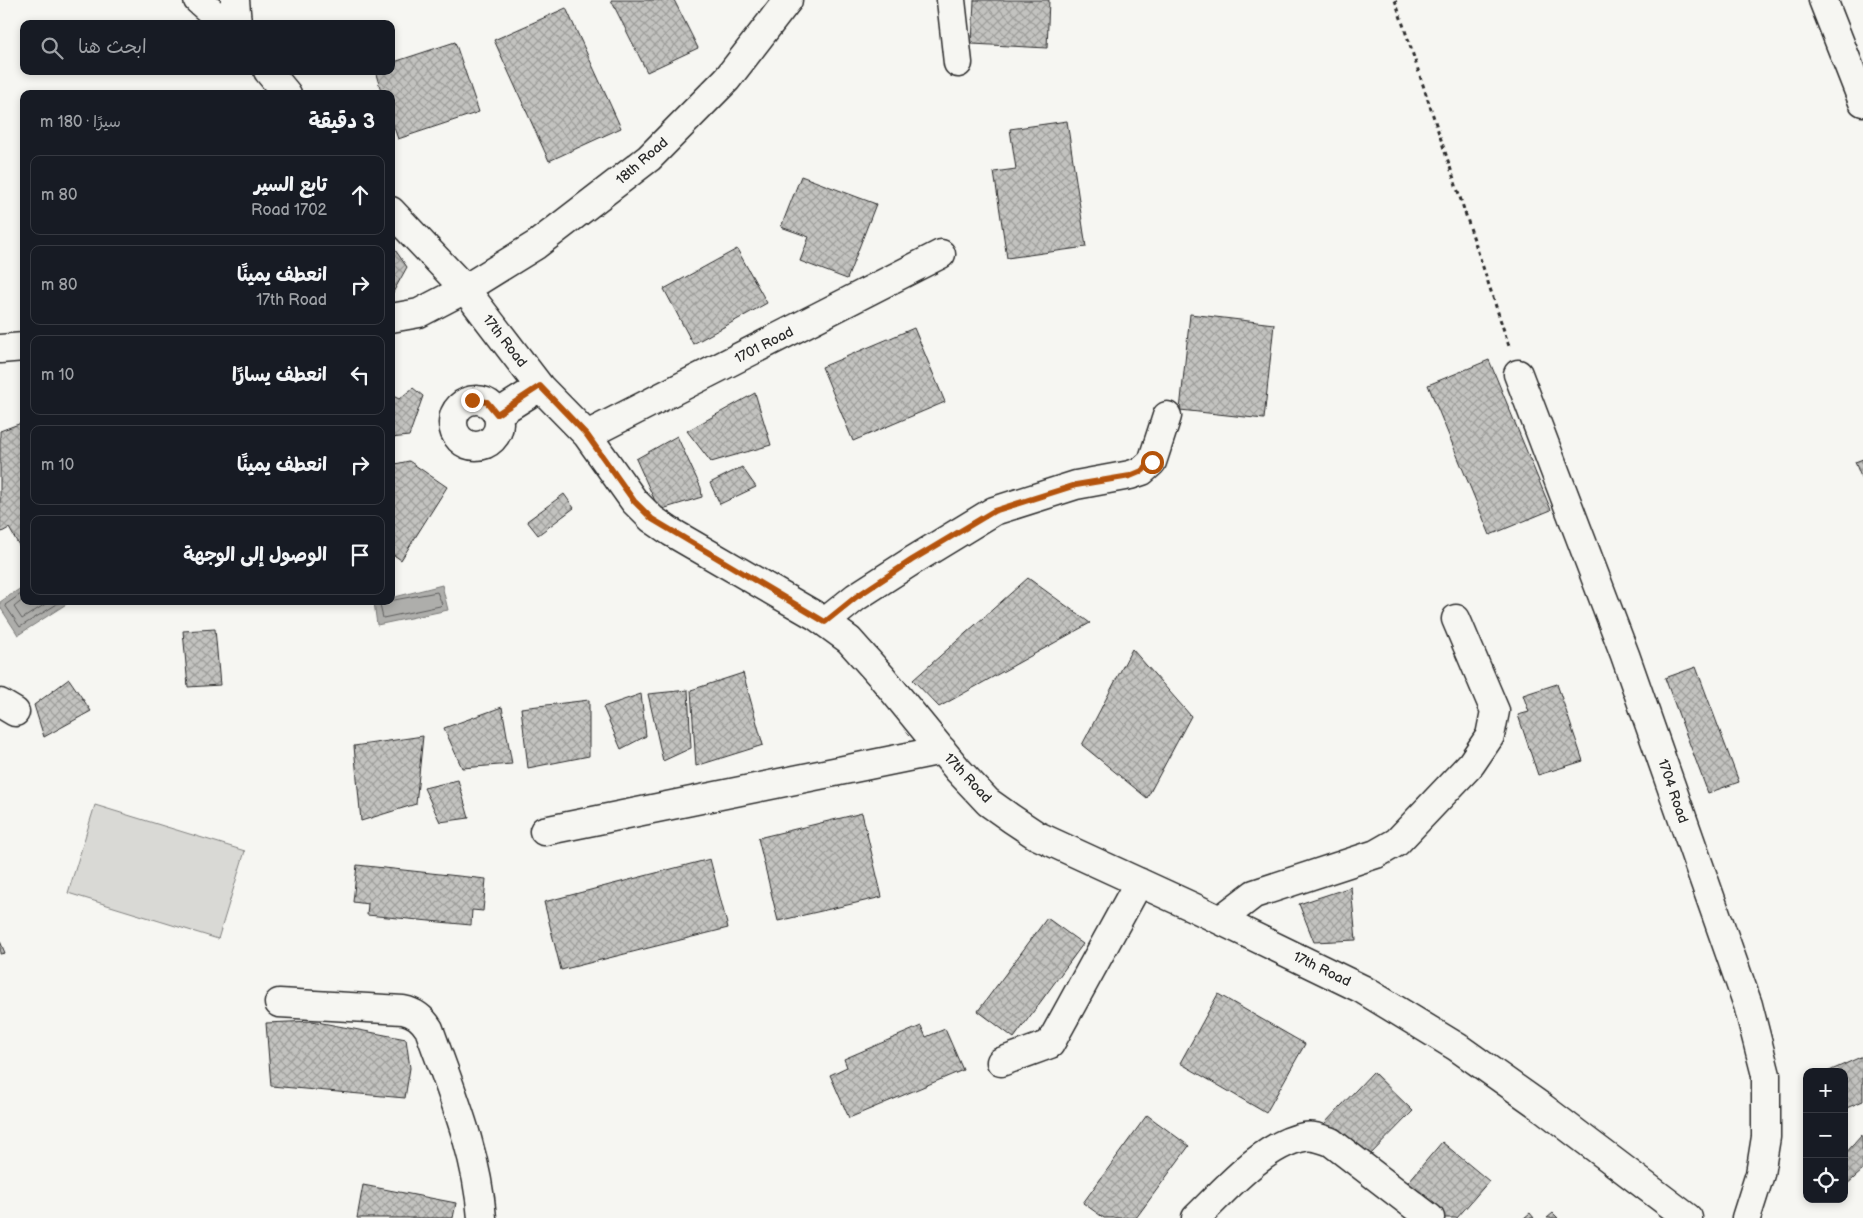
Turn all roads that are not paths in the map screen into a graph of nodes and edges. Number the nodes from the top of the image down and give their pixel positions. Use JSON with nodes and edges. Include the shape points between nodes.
{"nodes":[{"id":1,"x":198,"y":0,"type":"edge"},
{"id":2,"x":235,"y":0,"type":"edge"},
{"id":3,"x":788,"y":0,"type":"edge"},
{"id":4,"x":951,"y":0,"type":"edge"},
{"id":5,"x":1823,"y":0,"type":"edge"},
{"id":6,"x":220,"y":20,"type":"edge"},
{"id":7,"x":237,"y":20,"type":"edge"},
{"id":8,"x":958,"y":63,"type":"dead end"},
{"id":9,"x":271,"y":75,"type":"edge"},
{"id":10,"x":284,"y":90,"type":"edge"},
{"id":11,"x":1863,"y":102,"type":"edge"},
{"id":12,"x":395,"y":215,"type":"edge"},
{"id":13,"x":941,"y":254,"type":"dead end"},
{"id":14,"x":465,"y":289,"type":"junction"},
{"id":15,"x":395,"y":317,"type":"edge"},
{"id":16,"x":20,"y":348,"type":"edge"},
{"id":17,"x":0,"y":349,"type":"edge"},
{"id":18,"x":1518,"y":374,"type":"road end"},
{"id":19,"x":540,"y":386,"type":"junction"},
{"id":20,"x":497,"y":414,"type":"dead end"},
{"id":21,"x":1167,"y":416,"type":"dead end"},
{"id":22,"x":587,"y":435,"type":"junction"},
{"id":23,"x":1456,"y":619,"type":"dead end"},
{"id":24,"x":825,"y":622,"type":"junction"},
{"id":25,"x":942,"y":750,"type":"junction"},
{"id":26,"x":544,"y":831,"type":"dead end"},
{"id":27,"x":1139,"y":882,"type":"junction"},
{"id":28,"x":1220,"y":920,"type":"junction"},
{"id":29,"x":279,"y":1003,"type":"dead end"},
{"id":30,"x":1001,"y":1062,"type":"dead end"},
{"id":31,"x":482,"y":1218,"type":"edge"},
{"id":32,"x":1196,"y":1218,"type":"edge"},
{"id":33,"x":1430,"y":1218,"type":"edge"},
{"id":34,"x":1688,"y":1218,"type":"edge"},
{"id":35,"x":1746,"y":1218,"type":"edge"}],
"edges":[{"from":1,"to":6,"type":"street"},
{"from":2,"to":7,"type":"street"},
{"from":3,"to":14,"type":"street","name":"18th Road","via":[[727,79],[649,158],[536,245]]},
{"from":4,"to":8,"type":"street"},
{"from":5,"to":11,"type":"street"},
{"from":9,"to":10,"type":"street"},
{"from":12,"to":14,"type":"street","name":"17th Road"},
{"from":13,"to":22,"type":"street","name":"1701 Road"},
{"from":14,"to":15,"type":"street","name":"18th Road","via":[[419,313]]},
{"from":14,"to":19,"type":"street","name":"17th Road"},
{"from":16,"to":17,"type":"street"},
{"from":18,"to":35,"type":"street","name":"1704 Road","via":[[1625,655],[1748,1005],[1766,1075],[1766,1137],[1760,1174]]},
{"from":19,"to":20,"type":"street"},
{"from":19,"to":22,"type":"street","name":"17th Road"},
{"from":21,"to":24,"type":"street","via":[[1152,462],[1142,471],[1076,485],[994,511],[912,560]]},
{"from":22,"to":24,"type":"street","name":"17th Road","via":[[634,501],[652,519]]},
{"from":23,"to":28,"type":"street","via":[[1496,711],[1490,736],[1471,764],[1397,842],[1376,854],[1254,894]]},
{"from":24,"to":25,"type":"street","name":"17th Road","via":[[865,657]]},
{"from":25,"to":26,"type":"street"},
{"from":25,"to":27,"type":"street","name":"17th Road","via":[[988,802],[1012,820],[1036,835]]},
{"from":27,"to":28,"type":"street","name":"17th Road"},
{"from":27,"to":30,"type":"street","via":[[1050,1044]]},
{"from":28,"to":34,"type":"street","name":"17th Road","via":[[1362,989],[1457,1047]]},
{"from":29,"to":31,"type":"street","via":[[403,1010],[422,1020],[468,1139],[479,1185]]},
{"from":32,"to":33,"type":"street","via":[[1270,1151],[1286,1142],[1311,1137],[1331,1142]]}]}
